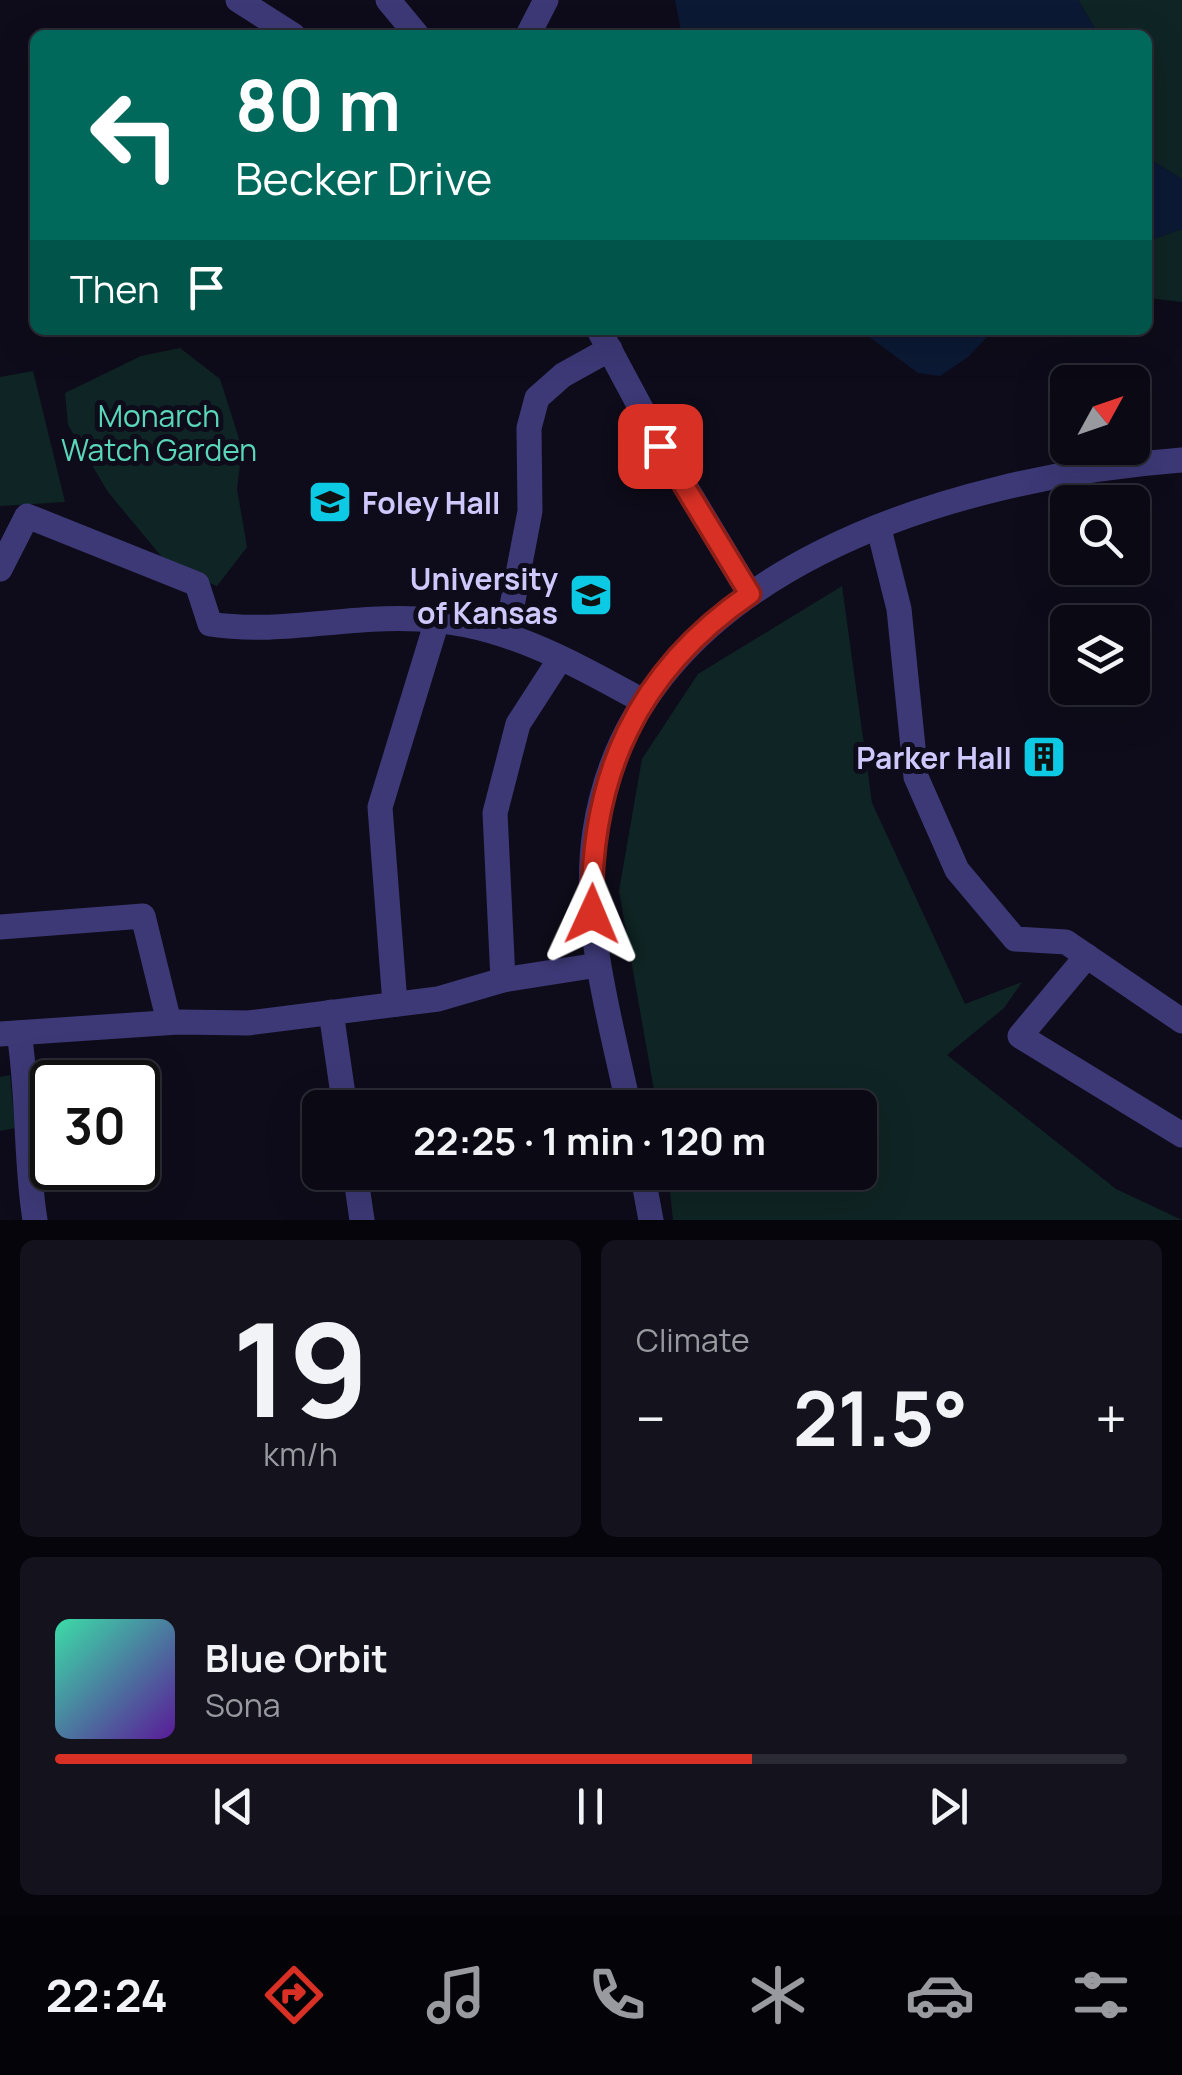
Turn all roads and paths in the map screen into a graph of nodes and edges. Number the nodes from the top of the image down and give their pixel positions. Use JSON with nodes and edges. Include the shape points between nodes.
{"nodes":[{"id":1,"x":238,"y":0,"type":"edge"},
{"id":2,"x":388,"y":0,"type":"edge"},
{"id":3,"x":546,"y":0,"type":"edge"},
{"id":4,"x":285,"y":30,"type":"edge"},
{"id":5,"x":413,"y":30,"type":"edge"},
{"id":6,"x":531,"y":30,"type":"edge"},
{"id":7,"x":604,"y":340,"type":"edge"},
{"id":8,"x":1182,"y":460,"type":"edge"},
{"id":9,"x":879,"y":530,"type":"junction"},
{"id":10,"x":0,"y":569,"type":"edge"},
{"id":11,"x":750,"y":594,"type":"junction"},
{"id":12,"x":437,"y":621,"type":"junction"},
{"id":13,"x":507,"y":632,"type":"junction"},
{"id":14,"x":560,"y":659,"type":"junction"},
{"id":15,"x":641,"y":700,"type":"junction"},
{"id":16,"x":0,"y":927,"type":"edge"},
{"id":17,"x":1087,"y":956,"type":"junction"},
{"id":18,"x":598,"y":965,"type":"junction"},
{"id":19,"x":502,"y":980,"type":"junction"},
{"id":20,"x":395,"y":1004,"type":"junction"},
{"id":21,"x":330,"y":1012,"type":"junction"},
{"id":22,"x":1182,"y":1021,"type":"edge"},
{"id":23,"x":169,"y":1022,"type":"junction"},
{"id":24,"x":10,"y":1034,"type":"edge"},
{"id":25,"x":342,"y":1090,"type":"edge"},
{"id":26,"x":624,"y":1090,"type":"edge"},
{"id":27,"x":1182,"y":1135,"type":"edge"},
{"id":28,"x":358,"y":1190,"type":"edge"},
{"id":29,"x":645,"y":1190,"type":"edge"},
{"id":30,"x":35,"y":1220,"type":"edge"},
{"id":31,"x":362,"y":1220,"type":"edge"},
{"id":32,"x":651,"y":1220,"type":"edge"}],
"edges":[{"from":1,"to":4,"type":"street"},
{"from":2,"to":5,"type":"street"},
{"from":3,"to":6,"type":"street"},
{"from":7,"to":11,"type":"street"},
{"from":7,"to":13,"type":"street","via":[[538,398],[529,428],[530,511]]},
{"from":8,"to":9,"type":"street","via":[[988,490]]},
{"from":9,"to":11,"type":"street"},
{"from":9,"to":17,"type":"street","via":[[899,608],[916,777],[957,870],[1015,939],[1066,942]]},
{"from":10,"to":12,"type":"street","via":[[26,516],[197,584],[210,624],[251,630]]},
{"from":11,"to":15,"type":"street","via":[[696,636]]},
{"from":12,"to":13,"type":"street"},
{"from":12,"to":20,"type":"street","via":[[380,807]]},
{"from":13,"to":14,"type":"street"},
{"from":14,"to":15,"type":"street"},
{"from":14,"to":19,"type":"street","via":[[518,724],[495,813]]},
{"from":15,"to":18,"type":"street","via":[[595,830]]},
{"from":16,"to":23,"type":"street","via":[[143,916]]},
{"from":17,"to":22,"type":"street"},
{"from":17,"to":27,"type":"street","via":[[1020,1036]]},
{"from":18,"to":19,"type":"street"},
{"from":18,"to":26,"type":"street"},
{"from":19,"to":20,"type":"street"},
{"from":20,"to":21,"type":"street"},
{"from":21,"to":23,"type":"street"},
{"from":21,"to":25,"type":"street"},
{"from":23,"to":24,"type":"street"},
{"from":24,"to":30,"type":"street","via":[[27,1079]]},
{"from":28,"to":31,"type":"street"},
{"from":29,"to":32,"type":"street"}]}
